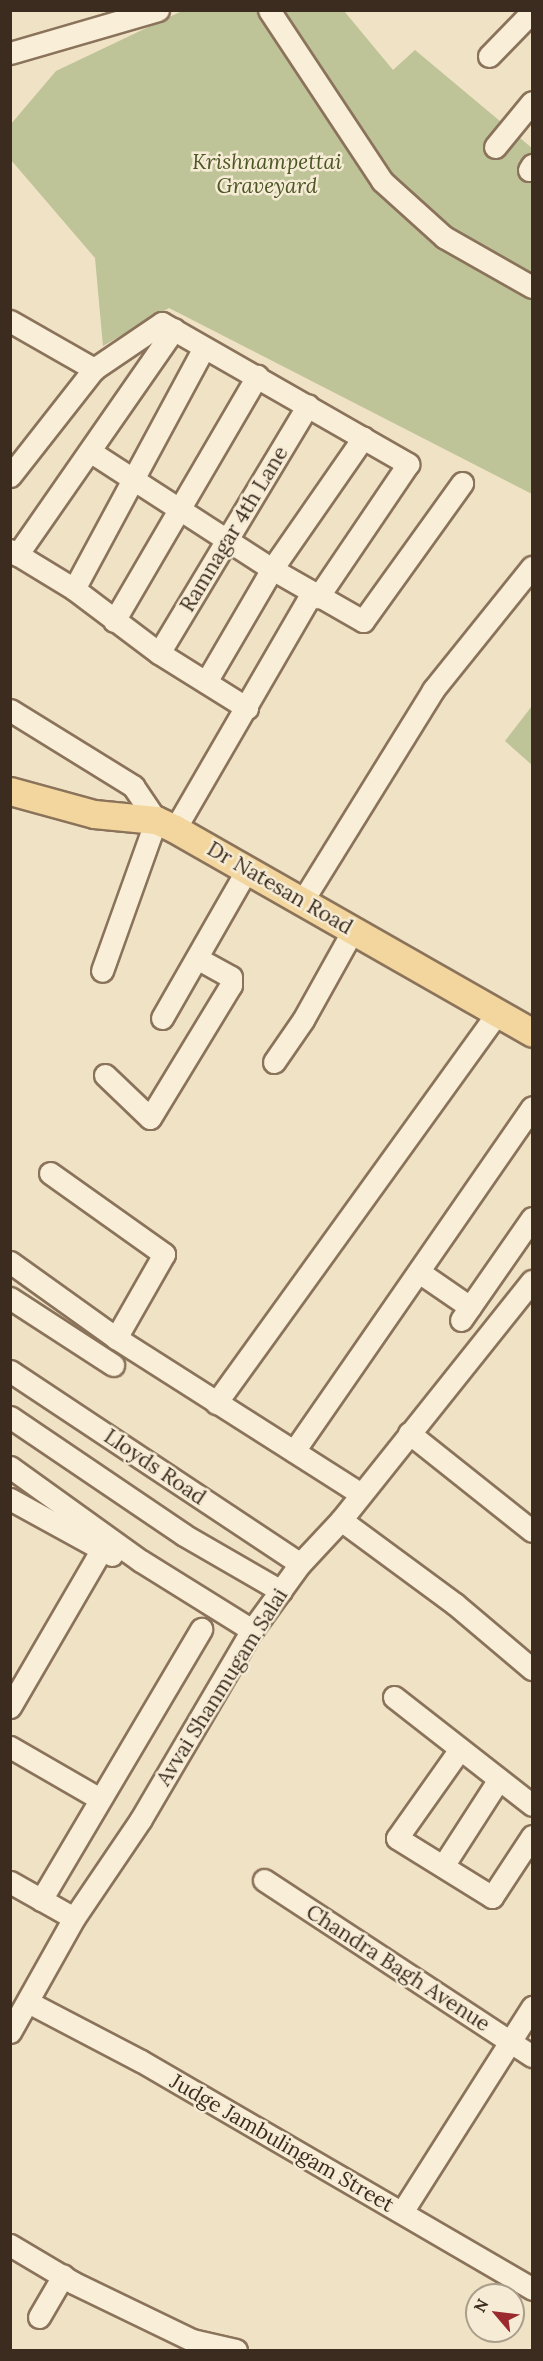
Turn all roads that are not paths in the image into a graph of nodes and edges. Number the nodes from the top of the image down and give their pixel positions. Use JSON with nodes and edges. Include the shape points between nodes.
{"nodes":[{"id":1,"x":158,"y":10,"type":"edge"},
{"id":2,"x":268,"y":10,"type":"edge"},
{"id":3,"x":526,"y":17,"type":"edge"},
{"id":4,"x":116,"y":18,"type":"edge"},
{"id":5,"x":10,"y":53,"type":"edge"},
{"id":6,"x":489,"y":56,"type":"dead end"},
{"id":7,"x":532,"y":102,"type":"edge"},
{"id":8,"x":495,"y":147,"type":"dead end"},
{"id":9,"x":532,"y":287,"type":"edge"},
{"id":10,"x":10,"y":321,"type":"edge"},
{"id":11,"x":168,"y":326,"type":"junction"},
{"id":12,"x":204,"y":348,"type":"junction"},
{"id":13,"x":94,"y":369,"type":"junction"},
{"id":14,"x":257,"y":376,"type":"junction"},
{"id":15,"x":308,"y":405,"type":"junction"},
{"id":16,"x":363,"y":438,"type":"junction"},
{"id":17,"x":91,"y":452,"type":"junction"},
{"id":18,"x":10,"y":476,"type":"edge"},
{"id":19,"x":135,"y":480,"type":"junction"},
{"id":20,"x":462,"y":483,"type":"dead end"},
{"id":21,"x":182,"y":508,"type":"junction"},
{"id":22,"x":228,"y":538,"type":"junction"},
{"id":23,"x":14,"y":553,"type":"edge"},
{"id":24,"x":532,"y":567,"type":"edge"},
{"id":25,"x":272,"y":569,"type":"junction"},
{"id":26,"x":74,"y":589,"type":"junction"},
{"id":27,"x":315,"y":595,"type":"junction"},
{"id":28,"x":114,"y":621,"type":"junction"},
{"id":29,"x":159,"y":653,"type":"junction"},
{"id":30,"x":206,"y":682,"type":"junction"},
{"id":31,"x":247,"y":708,"type":"junction"},
{"id":32,"x":10,"y":710,"type":"edge"},
{"id":33,"x":10,"y":791,"type":"edge"},
{"id":34,"x":165,"y":825,"type":"junction"},
{"id":35,"x":248,"y":868,"type":"junction"},
{"id":36,"x":303,"y":900,"type":"junction"},
{"id":37,"x":353,"y":930,"type":"junction"},
{"id":38,"x":197,"y":958,"type":"junction"},
{"id":39,"x":102,"y":971,"type":"dead end"},
{"id":40,"x":497,"y":1013,"type":"junction"},
{"id":41,"x":162,"y":1018,"type":"dead end"},
{"id":42,"x":532,"y":1033,"type":"edge"},
{"id":43,"x":274,"y":1062,"type":"dead end"},
{"id":44,"x":105,"y":1075,"type":"dead end"},
{"id":45,"x":532,"y":1107,"type":"edge"},
{"id":46,"x":50,"y":1173,"type":"dead end"},
{"id":47,"x":532,"y":1218,"type":"edge"},
{"id":48,"x":10,"y":1262,"type":"edge"},
{"id":49,"x":419,"y":1272,"type":"junction"},
{"id":50,"x":532,"y":1281,"type":"edge"},
{"id":51,"x":10,"y":1298,"type":"edge"},
{"id":52,"x":116,"y":1338,"type":"junction"},
{"id":53,"x":113,"y":1365,"type":"dead end"},
{"id":54,"x":10,"y":1371,"type":"edge"},
{"id":55,"x":216,"y":1403,"type":"junction"},
{"id":56,"x":10,"y":1417,"type":"edge"},
{"id":57,"x":409,"y":1433,"type":"junction"},
{"id":58,"x":294,"y":1451,"type":"junction"},
{"id":59,"x":10,"y":1467,"type":"edge"},
{"id":60,"x":361,"y":1494,"type":"junction"},
{"id":61,"x":10,"y":1499,"type":"edge"},
{"id":62,"x":341,"y":1520,"type":"junction"},
{"id":63,"x":532,"y":1531,"type":"edge"},
{"id":64,"x":102,"y":1549,"type":"junction"},
{"id":65,"x":300,"y":1564,"type":"junction"},
{"id":66,"x":281,"y":1591,"type":"junction"},
{"id":67,"x":201,"y":1629,"type":"dead end"},
{"id":68,"x":248,"y":1638,"type":"junction"},
{"id":69,"x":532,"y":1668,"type":"edge"},
{"id":70,"x":394,"y":1697,"type":"dead end"},
{"id":71,"x":10,"y":1707,"type":"edge"},
{"id":72,"x":10,"y":1747,"type":"edge"},
{"id":73,"x":460,"y":1749,"type":"junction"},
{"id":74,"x":499,"y":1779,"type":"junction"},
{"id":75,"x":100,"y":1799,"type":"junction"},
{"id":76,"x":532,"y":1805,"type":"edge"},
{"id":77,"x":532,"y":1836,"type":"edge"},
{"id":78,"x":443,"y":1866,"type":"junction"},
{"id":79,"x":264,"y":1880,"type":"dead end"},
{"id":80,"x":10,"y":1882,"type":"edge"},
{"id":81,"x":40,"y":1900,"type":"junction"},
{"id":82,"x":74,"y":1918,"type":"junction"},
{"id":83,"x":28,"y":2002,"type":"junction"},
{"id":84,"x":532,"y":2007,"type":"edge"},
{"id":85,"x":10,"y":2032,"type":"edge"},
{"id":86,"x":511,"y":2042,"type":"junction"},
{"id":87,"x":532,"y":2056,"type":"edge"},
{"id":88,"x":402,"y":2212,"type":"junction"},
{"id":89,"x":10,"y":2245,"type":"edge"},
{"id":90,"x":63,"y":2276,"type":"junction"},
{"id":91,"x":532,"y":2289,"type":"edge"},
{"id":92,"x":39,"y":2317,"type":"dead end"},
{"id":93,"x":188,"y":2345,"type":"edge"},
{"id":94,"x":236,"y":2350,"type":"edge"}],
"edges":[{"from":1,"to":4,"type":"street"},
{"from":2,"to":9,"type":"street","via":[[382,181],[444,237]]},
{"from":3,"to":6,"type":"street"},
{"from":4,"to":5,"type":"street"},
{"from":7,"to":8,"type":"street"},
{"from":10,"to":13,"type":"street"},
{"from":11,"to":12,"type":"street"},
{"from":11,"to":13,"type":"street"},
{"from":11,"to":17,"type":"street"},
{"from":12,"to":14,"type":"street"},
{"from":12,"to":19,"type":"street"},
{"from":13,"to":18,"type":"street"},
{"from":14,"to":15,"type":"street"},
{"from":14,"to":21,"type":"street"},
{"from":15,"to":16,"type":"street"},
{"from":15,"to":22,"type":"street","name":"Ramnagar 4th Lane"},
{"from":16,"to":25,"type":"street"},
{"from":16,"to":27,"type":"street","via":[[408,464]]},
{"from":17,"to":19,"type":"street"},
{"from":17,"to":23,"type":"street"},
{"from":19,"to":21,"type":"street"},
{"from":19,"to":26,"type":"street"},
{"from":20,"to":27,"type":"street","via":[[363,621]]},
{"from":21,"to":22,"type":"street"},
{"from":21,"to":28,"type":"street"},
{"from":22,"to":25,"type":"street"},
{"from":22,"to":29,"type":"street","name":"Ramnagar 4th Lane"},
{"from":23,"to":26,"type":"street"},
{"from":24,"to":36,"type":"street","via":[[433,690]]},
{"from":25,"to":27,"type":"street"},
{"from":25,"to":30,"type":"street"},
{"from":26,"to":28,"type":"street"},
{"from":27,"to":31,"type":"street"},
{"from":28,"to":29,"type":"street"},
{"from":29,"to":30,"type":"street"},
{"from":30,"to":31,"type":"street"},
{"from":31,"to":34,"type":"street"},
{"from":32,"to":34,"type":"street","via":[[133,786]]},
{"from":33,"to":34,"type":"main road","name":"Dr Natesan Road","via":[[94,814]]},
{"from":34,"to":35,"type":"main road","name":"Dr Natesan Road"},
{"from":34,"to":39,"type":"street"},
{"from":35,"to":36,"type":"main road","name":"Dr Natesan Road"},
{"from":35,"to":38,"type":"street"},
{"from":36,"to":37,"type":"main road","name":"Dr Natesan Road"},
{"from":37,"to":40,"type":"main road","name":"Dr Natesan Road"},
{"from":37,"to":43,"type":"street","via":[[303,1020]]},
{"from":38,"to":41,"type":"street"},
{"from":38,"to":44,"type":"street","via":[[231,977],[231,985],[150,1118]]},
{"from":40,"to":42,"type":"main road","name":"Dr Natesan Road"},
{"from":40,"to":55,"type":"street"},
{"from":45,"to":49,"type":"street"},
{"from":46,"to":52,"type":"street","via":[[164,1254]]},
{"from":47,"to":49,"type":"street","via":[[466,1313]]},
{"from":48,"to":52,"type":"street"},
{"from":49,"to":58,"type":"street"},
{"from":50,"to":57,"type":"street","name":"Avvai Shanmugam Salai"},
{"from":51,"to":53,"type":"street"},
{"from":52,"to":55,"type":"street"},
{"from":54,"to":65,"type":"street","name":"Lloyds Road"},
{"from":55,"to":58,"type":"street"},
{"from":56,"to":66,"type":"street","via":[[184,1535]]},
{"from":57,"to":60,"type":"street","name":"Avvai Shanmugam Salai"},
{"from":57,"to":63,"type":"street"},
{"from":58,"to":60,"type":"street"},
{"from":59,"to":68,"type":"street"},
{"from":60,"to":62,"type":"street","name":"Avvai Shanmugam Salai"},
{"from":61,"to":64,"type":"street"},
{"from":62,"to":65,"type":"street","name":"Avvai Shanmugam Salai"},
{"from":62,"to":69,"type":"street","via":[[455,1604]]},
{"from":64,"to":68,"type":"street"},
{"from":64,"to":71,"type":"street"},
{"from":65,"to":66,"type":"street","name":"Avvai Shanmugam Salai"},
{"from":66,"to":68,"type":"street","name":"Avvai Shanmugam Salai"},
{"from":67,"to":75,"type":"street"},
{"from":68,"to":82,"type":"street","name":"Avvai Shanmugam Salai","via":[[141,1819]]},
{"from":70,"to":73,"type":"street"},
{"from":72,"to":75,"type":"street"},
{"from":73,"to":74,"type":"street"},
{"from":73,"to":78,"type":"street","via":[[397,1838]]},
{"from":74,"to":76,"type":"street"},
{"from":74,"to":78,"type":"street"},
{"from":75,"to":81,"type":"street"},
{"from":77,"to":78,"type":"street","via":[[492,1897]]},
{"from":79,"to":86,"type":"street","name":"Chandra Bagh Avenue"},
{"from":80,"to":81,"type":"street"},
{"from":81,"to":82,"type":"street"},
{"from":82,"to":83,"type":"street","name":"Avvai Shanmugam Salai"},
{"from":83,"to":85,"type":"street","name":"Avvai Shanmugam Salai"},
{"from":83,"to":88,"type":"street","name":"Judge Jambulingam Street","via":[[141,2061]]},
{"from":84,"to":86,"type":"street"},
{"from":86,"to":87,"type":"street","name":"Chandra Bagh Avenue"},
{"from":86,"to":88,"type":"street"},
{"from":88,"to":91,"type":"street","name":"Judge Jambulingam Street"},
{"from":89,"to":90,"type":"street"},
{"from":90,"to":92,"type":"street"},
{"from":90,"to":93,"type":"street"},
{"from":93,"to":94,"type":"street"}]}
